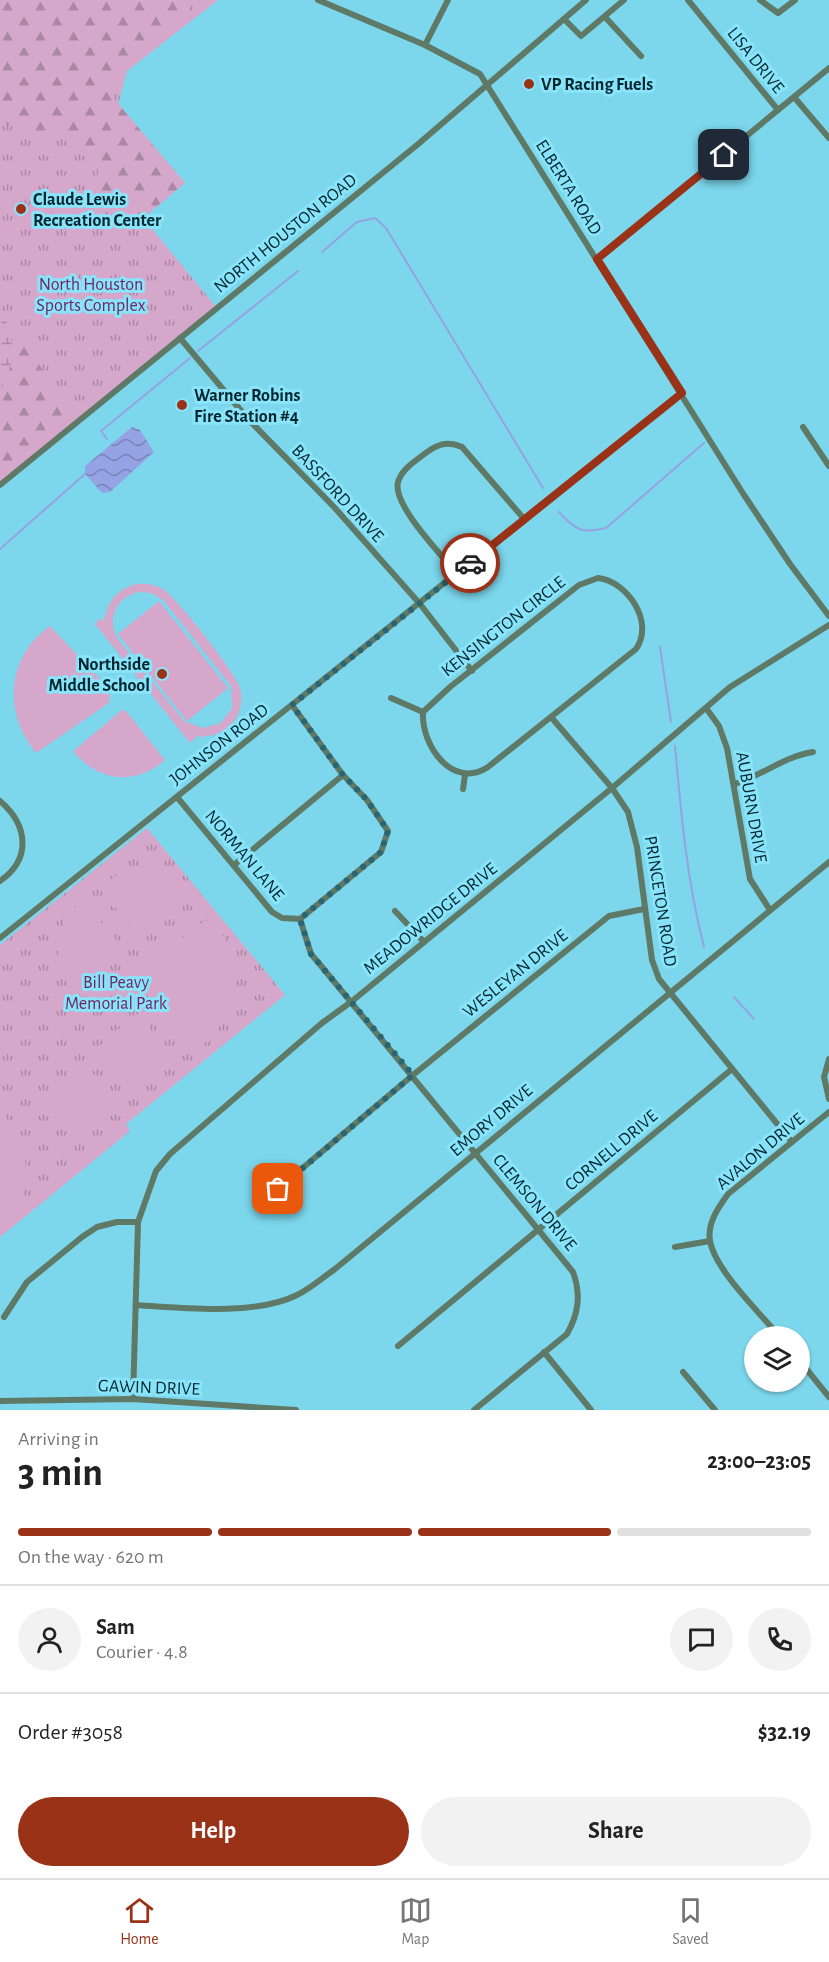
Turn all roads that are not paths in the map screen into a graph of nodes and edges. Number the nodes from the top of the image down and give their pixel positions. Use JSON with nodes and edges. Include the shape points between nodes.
{"nodes":[{"id":1,"x":318,"y":0,"type":"edge"},
{"id":2,"x":339,"y":0,"type":"edge"},
{"id":3,"x":448,"y":0,"type":"edge"},
{"id":4,"x":586,"y":0,"type":"edge"},
{"id":5,"x":624,"y":0,"type":"edge"},
{"id":6,"x":688,"y":0,"type":"edge"},
{"id":7,"x":760,"y":0,"type":"edge"},
{"id":8,"x":795,"y":0,"type":"edge"},
{"id":9,"x":336,"y":8,"type":"junction"},
{"id":10,"x":605,"y":17,"type":"junction"},
{"id":11,"x":564,"y":19,"type":"junction"},
{"id":12,"x":425,"y":45,"type":"junction"},
{"id":13,"x":641,"y":56,"type":"dead end"},
{"id":14,"x":829,"y":68,"type":"edge"},
{"id":15,"x":488,"y":85,"type":"junction"},
{"id":16,"x":794,"y":97,"type":"junction"},
{"id":17,"x":778,"y":111,"type":"junction"},
{"id":18,"x":829,"y":138,"type":"edge"},
{"id":19,"x":597,"y":259,"type":"junction"},
{"id":20,"x":180,"y":338,"type":"junction"},
{"id":21,"x":682,"y":393,"type":"junction"},
{"id":22,"x":803,"y":427,"type":"dead end"},
{"id":23,"x":829,"y":466,"type":"edge"},
{"id":24,"x":0,"y":485,"type":"edge"},
{"id":25,"x":525,"y":520,"type":"junction"},
{"id":26,"x":457,"y":574,"type":"junction"},
{"id":27,"x":420,"y":604,"type":"junction"},
{"id":28,"x":829,"y":616,"type":"edge"},
{"id":29,"x":829,"y":625,"type":"edge"},
{"id":30,"x":472,"y":671,"type":"junction"},
{"id":31,"x":391,"y":699,"type":"dead end"},
{"id":32,"x":292,"y":705,"type":"junction"},
{"id":33,"x":706,"y":708,"type":"junction"},
{"id":34,"x":423,"y":712,"type":"junction"},
{"id":35,"x":551,"y":717,"type":"junction"},
{"id":36,"x":813,"y":752,"type":"dead end"},
{"id":37,"x":343,"y":775,"type":"junction"},
{"id":38,"x":465,"y":775,"type":"junction"},
{"id":39,"x":735,"y":784,"type":"junction"},
{"id":40,"x":612,"y":788,"type":"junction"},
{"id":41,"x":463,"y":789,"type":"dead end"},
{"id":42,"x":177,"y":797,"type":"junction"},
{"id":43,"x":0,"y":801,"type":"edge"},
{"id":44,"x":829,"y":862,"type":"edge"},
{"id":45,"x":234,"y":865,"type":"junction"},
{"id":46,"x":0,"y":880,"type":"edge"},
{"id":47,"x":644,"y":909,"type":"junction"},
{"id":48,"x":770,"y":910,"type":"junction"},
{"id":49,"x":395,"y":911,"type":"dead end"},
{"id":50,"x":300,"y":919,"type":"junction"},
{"id":51,"x":0,"y":938,"type":"edge"},
{"id":52,"x":424,"y":942,"type":"junction"},
{"id":53,"x":669,"y":992,"type":"junction"},
{"id":54,"x":351,"y":1002,"type":"junction"},
{"id":55,"x":829,"y":1059,"type":"edge"},
{"id":56,"x":732,"y":1069,"type":"junction"},
{"id":57,"x":413,"y":1075,"type":"junction"},
{"id":58,"x":829,"y":1099,"type":"edge"},
{"id":59,"x":829,"y":1112,"type":"edge"},
{"id":60,"x":792,"y":1142,"type":"junction"},
{"id":61,"x":475,"y":1153,"type":"junction"},
{"id":62,"x":261,"y":1203,"type":"dead end"},
{"id":63,"x":138,"y":1222,"type":"junction"},
{"id":64,"x":539,"y":1228,"type":"junction"},
{"id":65,"x":710,"y":1241,"type":"junction"},
{"id":66,"x":675,"y":1247,"type":"dead end"},
{"id":67,"x":136,"y":1305,"type":"junction"},
{"id":68,"x":4,"y":1317,"type":"dead end"},
{"id":69,"x":771,"y":1326,"type":"edge"},
{"id":70,"x":398,"y":1346,"type":"dead end"},
{"id":71,"x":543,"y":1352,"type":"junction"},
{"id":72,"x":683,"y":1372,"type":"dead end"},
{"id":73,"x":810,"y":1373,"type":"edge"},
{"id":74,"x":829,"y":1397,"type":"edge"},
{"id":75,"x":134,"y":1399,"type":"junction"},
{"id":76,"x":0,"y":1401,"type":"edge"},
{"id":77,"x":30,"y":1402,"type":"junction"},
{"id":78,"x":29,"y":1410,"type":"edge"},
{"id":79,"x":296,"y":1410,"type":"edge"},
{"id":80,"x":474,"y":1410,"type":"edge"},
{"id":81,"x":591,"y":1410,"type":"edge"},
{"id":82,"x":715,"y":1410,"type":"edge"}],
"edges":[{"from":1,"to":9,"type":"street","name":"ELBERTA ROAD"},
{"from":2,"to":9,"type":"street"},
{"from":3,"to":12,"type":"street"},
{"from":4,"to":11,"type":"street","name":"NORTH HOUSTON ROAD"},
{"from":5,"to":10,"type":"street"},
{"from":6,"to":17,"type":"street","name":"LISA DRIVE"},
{"from":7,"to":8,"type":"street","via":[[778,13]]},
{"from":9,"to":12,"type":"street","name":"ELBERTA ROAD"},
{"from":10,"to":11,"type":"street","via":[[581,36]]},
{"from":10,"to":13,"type":"street"},
{"from":11,"to":15,"type":"street","name":"NORTH HOUSTON ROAD"},
{"from":12,"to":15,"type":"street","name":"ELBERTA ROAD","via":[[480,74]]},
{"from":14,"to":16,"type":"street"},
{"from":15,"to":19,"type":"street","name":"ELBERTA ROAD"},
{"from":15,"to":20,"type":"street","name":"NORTH HOUSTON ROAD"},
{"from":16,"to":17,"type":"street"},
{"from":16,"to":18,"type":"street"},
{"from":17,"to":19,"type":"street"},
{"from":19,"to":21,"type":"street","name":"ELBERTA ROAD"},
{"from":20,"to":24,"type":"street","name":"NORTH HOUSTON ROAD"},
{"from":20,"to":27,"type":"street","name":"BASSFORD DRIVE","via":[[248,419],[334,507]]},
{"from":21,"to":25,"type":"street","name":"JOHNSON ROAD"},
{"from":21,"to":28,"type":"street","name":"ELBERTA ROAD","via":[[790,564]]},
{"from":22,"to":23,"type":"street"},
{"from":25,"to":26,"type":"street","name":"JOHNSON ROAD"},
{"from":25,"to":26,"type":"street","via":[[462,447],[438,444],[407,468],[398,483],[399,500]]},
{"from":26,"to":27,"type":"street","name":"JOHNSON ROAD"},
{"from":27,"to":30,"type":"street","name":"BASSFORD DRIVE"},
{"from":27,"to":32,"type":"street","name":"JOHNSON ROAD"},
{"from":29,"to":33,"type":"street","name":"MEADOWRIDGE DRIVE","via":[[730,687]]},
{"from":30,"to":34,"type":"street","name":"KENSINGTON CIRCLE"},
{"from":30,"to":35,"type":"street","name":"KENSINGTON CIRCLE","via":[[579,585],[588,580],[607,579],[640,612],[644,630],[641,641]]},
{"from":31,"to":34,"type":"street"},
{"from":32,"to":37,"type":"street"},
{"from":32,"to":42,"type":"street","name":"JOHNSON ROAD"},
{"from":33,"to":39,"type":"street","name":"AUBURN DRIVE","via":[[719,726]]},
{"from":33,"to":40,"type":"street","name":"MEADOWRIDGE DRIVE"},
{"from":34,"to":38,"type":"street","via":[[422,730],[426,738],[447,765]]},
{"from":35,"to":38,"type":"street","name":"KENSINGTON CIRCLE","via":[[488,767]]},
{"from":35,"to":40,"type":"street","name":"PRINCETON ROAD"},
{"from":36,"to":39,"type":"street","via":[[797,755]]},
{"from":37,"to":45,"type":"street"},
{"from":37,"to":50,"type":"street","via":[[355,784],[381,818],[388,831],[385,842],[381,852]]},
{"from":38,"to":41,"type":"street"},
{"from":39,"to":48,"type":"street","name":"AUBURN DRIVE","via":[[750,879]]},
{"from":40,"to":47,"type":"street","name":"PRINCETON ROAD","via":[[628,812],[634,830]]},
{"from":40,"to":52,"type":"street","name":"MEADOWRIDGE DRIVE"},
{"from":42,"to":45,"type":"street","name":"NORMAN LANE"},
{"from":42,"to":51,"type":"street","name":"JOHNSON ROAD"},
{"from":43,"to":46,"type":"street","via":[[21,828],[24,844],[15,868]]},
{"from":44,"to":48,"type":"street","name":"EMORY DRIVE"},
{"from":45,"to":50,"type":"street","name":"NORMAN LANE","via":[[272,912],[282,918]]},
{"from":47,"to":53,"type":"street","name":"PRINCETON ROAD","via":[[652,960]]},
{"from":47,"to":57,"type":"street","name":"WESLEYAN DRIVE","via":[[609,916]]},
{"from":48,"to":53,"type":"street","name":"EMORY DRIVE"},
{"from":49,"to":52,"type":"street"},
{"from":50,"to":54,"type":"street","name":"CLEMSON DRIVE","via":[[311,954]]},
{"from":52,"to":54,"type":"street","name":"MEADOWRIDGE DRIVE"},
{"from":53,"to":56,"type":"street","name":"PRINCETON ROAD"},
{"from":53,"to":61,"type":"street","name":"EMORY DRIVE"},
{"from":54,"to":57,"type":"street","name":"CLEMSON DRIVE"},
{"from":54,"to":63,"type":"street","name":"MEADOWRIDGE DRIVE","via":[[170,1154],[156,1171]]},
{"from":55,"to":58,"type":"street","via":[[824,1077]]},
{"from":56,"to":60,"type":"street","name":"PRINCETON ROAD"},
{"from":56,"to":64,"type":"street","name":"CORNELL DRIVE"},
{"from":57,"to":61,"type":"street","name":"CLEMSON DRIVE"},
{"from":57,"to":62,"type":"street","name":"WESLEYAN DRIVE"},
{"from":59,"to":60,"type":"street","name":"AVALON DRIVE"},
{"from":60,"to":65,"type":"street","name":"AVALON DRIVE","via":[[728,1194],[716,1210]]},
{"from":61,"to":64,"type":"street","name":"CLEMSON DRIVE"},
{"from":61,"to":67,"type":"street","name":"EMORY DRIVE","via":[[335,1269],[297,1295],[273,1304],[241,1307]]},
{"from":63,"to":67,"type":"street","name":"MEADOWRIDGE DRIVE"},
{"from":63,"to":68,"type":"street","via":[[117,1222],[89,1232],[27,1282]]},
{"from":64,"to":70,"type":"street","name":"CORNELL DRIVE"},
{"from":64,"to":71,"type":"street","name":"CLEMSON DRIVE","via":[[573,1272],[579,1288],[567,1334]]},
{"from":65,"to":66,"type":"street"},
{"from":65,"to":69,"type":"street","via":[[723,1268]]},
{"from":67,"to":75,"type":"street","name":"MEADOWRIDGE DRIVE"},
{"from":71,"to":80,"type":"street","name":"CLEMSON DRIVE"},
{"from":71,"to":81,"type":"street"},
{"from":72,"to":82,"type":"street"},
{"from":73,"to":74,"type":"street"},
{"from":75,"to":77,"type":"street","name":"GAWIN DRIVE"},
{"from":75,"to":79,"type":"street","name":"GAWIN DRIVE"},
{"from":76,"to":77,"type":"street","name":"GAWIN DRIVE"},
{"from":77,"to":78,"type":"street"}]}
